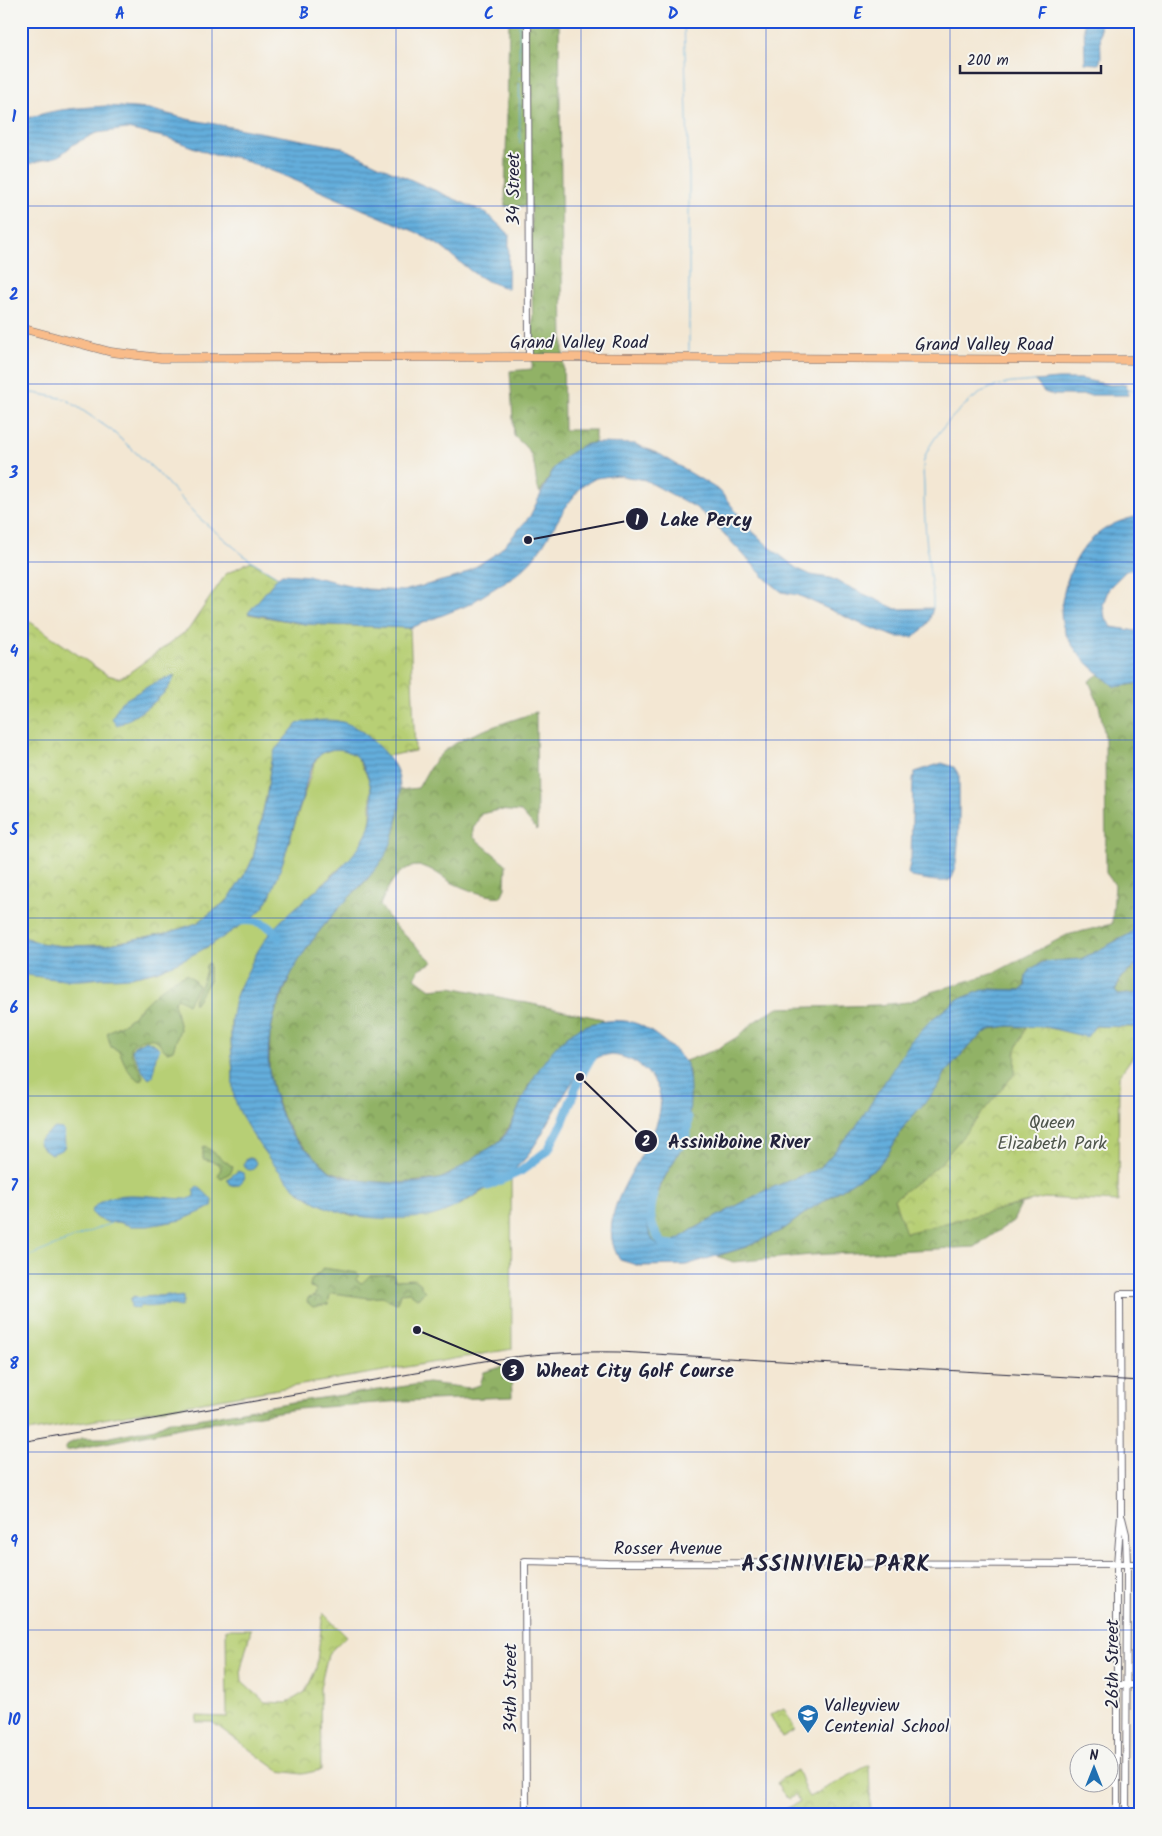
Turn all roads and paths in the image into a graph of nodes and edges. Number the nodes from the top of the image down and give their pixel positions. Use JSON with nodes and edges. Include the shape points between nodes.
{"nodes":[{"id":1,"x":528,"y":21,"type":"edge"},
{"id":2,"x":21,"y":328,"type":"edge"},
{"id":3,"x":529,"y":357,"type":"junction"},
{"id":4,"x":1141,"y":360,"type":"edge"},
{"id":5,"x":1141,"y":1294,"type":"edge"},
{"id":6,"x":1121,"y":1515,"type":"junction"},
{"id":7,"x":525,"y":1561,"type":"joint"},
{"id":8,"x":1117,"y":1564,"type":"junction"},
{"id":9,"x":1127,"y":1564,"type":"junction"},
{"id":10,"x":1141,"y":1564,"type":"edge"},
{"id":11,"x":1117,"y":1685,"type":"junction"},
{"id":12,"x":1127,"y":1685,"type":"junction"},
{"id":13,"x":1141,"y":1685,"type":"edge"},
{"id":14,"x":526,"y":1815,"type":"edge"},
{"id":15,"x":1117,"y":1815,"type":"edge"},
{"id":16,"x":1126,"y":1815,"type":"edge"}],
"edges":[{"from":1,"to":3,"type":"street","name":"34 Street"},
{"from":2,"to":3,"type":"main road","name":"Grand Valley Road","via":[[112,352],[149,358]]},
{"from":3,"to":4,"type":"main road","name":"Grand Valley Road"},
{"from":5,"to":6,"type":"street","name":"26th Street","via":[[1120,1294]]},
{"from":6,"to":8,"type":"street","name":"26th Street"},
{"from":6,"to":9,"type":"street","name":"26th Street","via":[[1126,1534]]},
{"from":7,"to":8,"type":"street","name":"Rosser Avenue"},
{"from":7,"to":14,"type":"street","name":"34th Street"},
{"from":8,"to":9,"type":"street","name":"Rosser Avenue"},
{"from":8,"to":11,"type":"street","name":"26th Street"},
{"from":9,"to":10,"type":"street","name":"Rosser Avenue"},
{"from":9,"to":12,"type":"street","name":"26th Street"},
{"from":11,"to":12,"type":"street"},
{"from":11,"to":15,"type":"street","name":"26th Street"},
{"from":12,"to":13,"type":"street"},
{"from":12,"to":16,"type":"street","name":"26th Street"}]}
